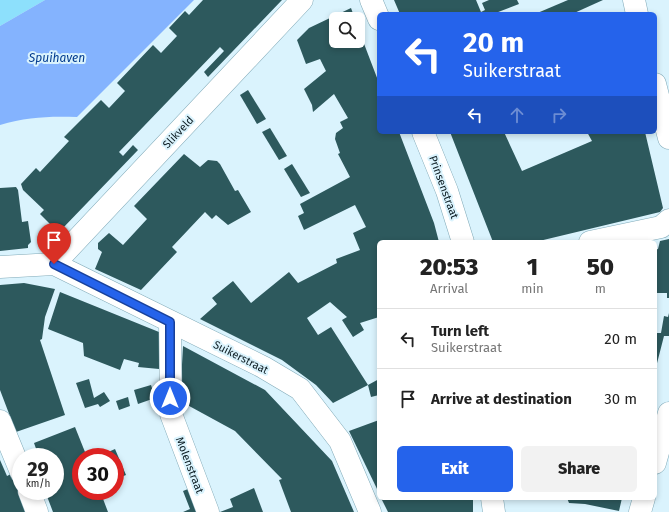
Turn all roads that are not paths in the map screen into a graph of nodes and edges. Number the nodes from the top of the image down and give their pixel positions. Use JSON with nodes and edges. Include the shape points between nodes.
{"nodes":[{"id":1,"x":302,"y":0,"type":"edge"},
{"id":2,"x":371,"y":0,"type":"edge"},
{"id":3,"x":634,"y":0,"type":"edge"},
{"id":4,"x":637,"y":12,"type":"edge"},
{"id":5,"x":377,"y":14,"type":"edge"},
{"id":6,"x":657,"y":92,"type":"edge"},
{"id":7,"x":424,"y":134,"type":"edge"},
{"id":8,"x":669,"y":138,"type":"edge"},
{"id":9,"x":669,"y":220,"type":"edge"},
{"id":10,"x":461,"y":240,"type":"edge"},
{"id":11,"x":599,"y":240,"type":"edge"},
{"id":12,"x":54,"y":264,"type":"junction"},
{"id":13,"x":0,"y":267,"type":"edge"},
{"id":14,"x":170,"y":322,"type":"junction"},
{"id":15,"x":669,"y":413,"type":"edge"},
{"id":16,"x":0,"y":421,"type":"edge"},
{"id":17,"x":12,"y":450,"type":"edge"},
{"id":18,"x":657,"y":456,"type":"edge"},
{"id":19,"x":32,"y":500,"type":"edge"},
{"id":20,"x":492,"y":500,"type":"edge"},
{"id":21,"x":643,"y":500,"type":"edge"},
{"id":22,"x":37,"y":512,"type":"edge"},
{"id":23,"x":208,"y":512,"type":"edge"},
{"id":24,"x":370,"y":512,"type":"edge"},
{"id":25,"x":494,"y":512,"type":"edge"},
{"id":26,"x":640,"y":512,"type":"edge"}],
"edges":[{"from":1,"to":12,"type":"street","name":"Slikveld"},
{"from":2,"to":5,"type":"street"},
{"from":3,"to":4,"type":"street"},
{"from":6,"to":8,"type":"street"},
{"from":7,"to":10,"type":"street","name":"Prinsenstraat"},
{"from":9,"to":11,"type":"street","via":[[661,227]]},
{"from":12,"to":13,"type":"street"},
{"from":12,"to":14,"type":"street","name":"Suikerstraat"},
{"from":14,"to":23,"type":"street","name":"Molenstraat","via":[[170,414]]},
{"from":14,"to":24,"type":"street","name":"Suikerstraat","via":[[263,367],[300,389],[340,440]]},
{"from":15,"to":18,"type":"street"},
{"from":16,"to":17,"type":"street"},
{"from":19,"to":22,"type":"street"},
{"from":20,"to":25,"type":"street"},
{"from":21,"to":26,"type":"street"}]}
